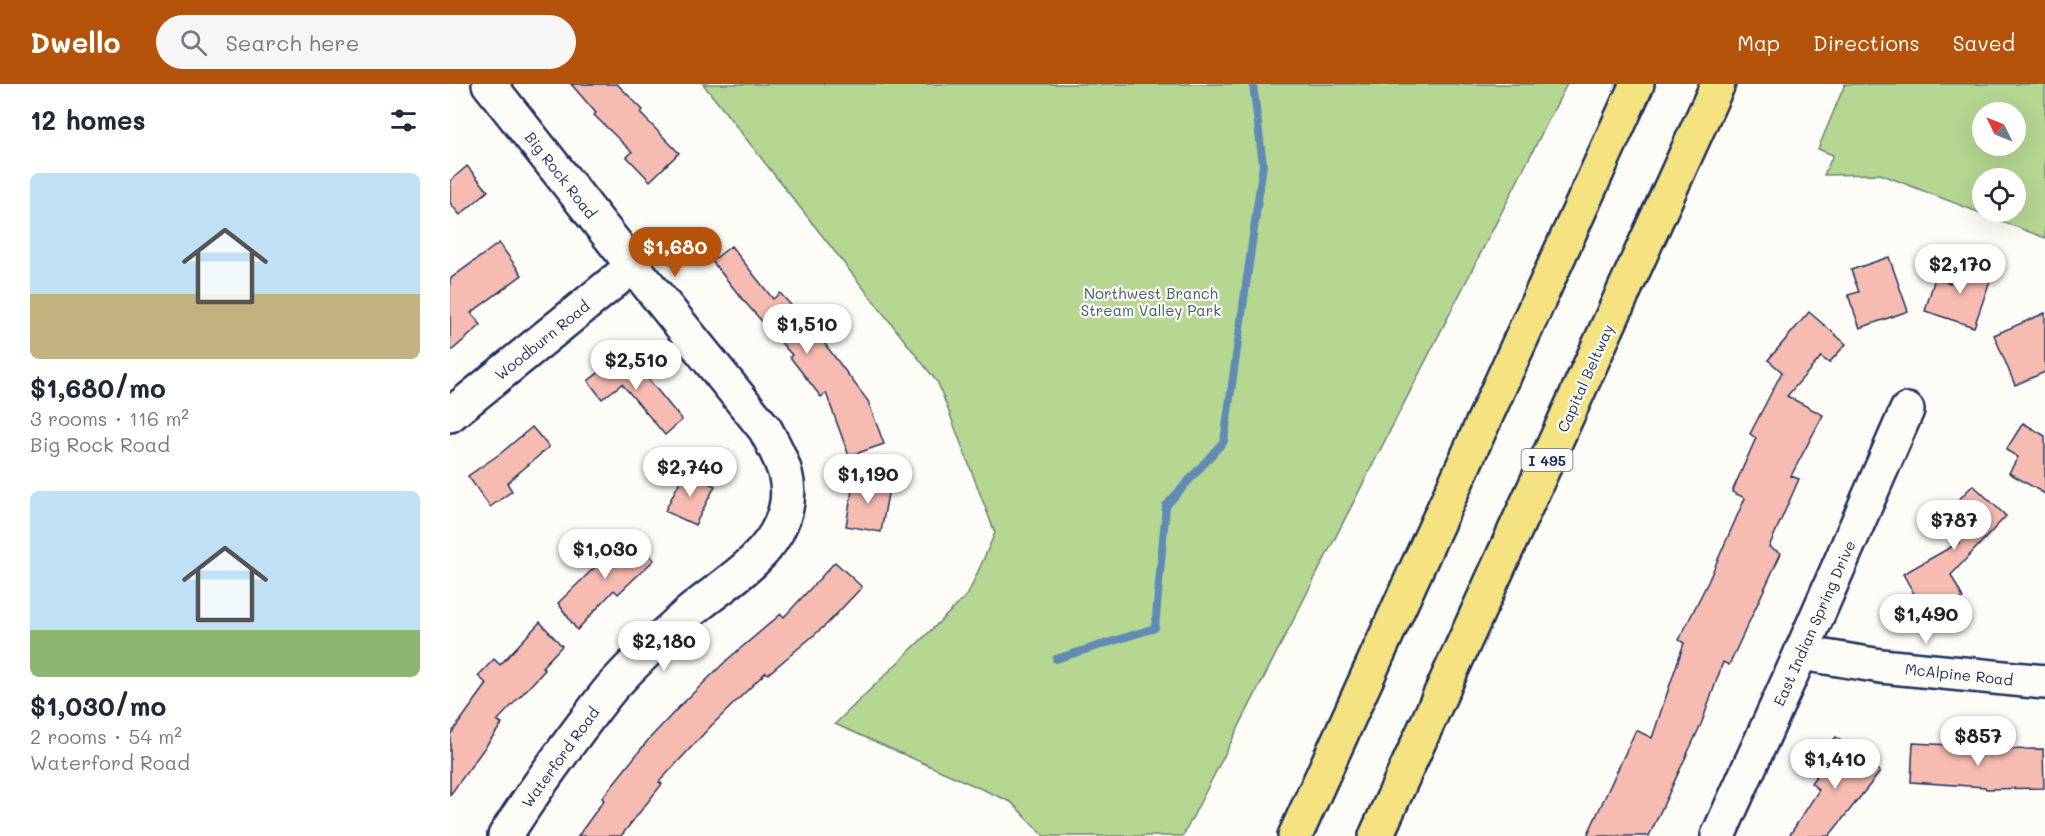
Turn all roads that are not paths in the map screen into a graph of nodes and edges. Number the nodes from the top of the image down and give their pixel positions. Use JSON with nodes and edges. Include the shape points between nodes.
{"nodes":[{"id":1,"x":489,"y":84,"type":"edge"},
{"id":2,"x":1637,"y":84,"type":"edge"},
{"id":3,"x":1718,"y":84,"type":"edge"},
{"id":4,"x":633,"y":266,"type":"junction"},
{"id":5,"x":1907,"y":410,"type":"dead end"},
{"id":6,"x":450,"y":415,"type":"edge"},
{"id":7,"x":788,"y":501,"type":"joint"},
{"id":8,"x":1802,"y":653,"type":"junction"},
{"id":9,"x":2045,"y":682,"type":"edge"},
{"id":10,"x":505,"y":836,"type":"edge"},
{"id":11,"x":1295,"y":836,"type":"edge"},
{"id":12,"x":1376,"y":836,"type":"edge"},
{"id":13,"x":1718,"y":836,"type":"edge"}],
"edges":[{"from":1,"to":4,"type":"street","name":"Big Rock Road"},
{"from":2,"to":11,"type":"highway"},
{"from":3,"to":12,"type":"highway","name":"Capital Beltway","number":"I 495"},
{"from":4,"to":6,"type":"street","name":"Woodburn Road"},
{"from":4,"to":7,"type":"street","name":"Big Rock Road","via":[[765,429],[787,476]]},
{"from":5,"to":8,"type":"street","name":"East Indian Spring Drive"},
{"from":7,"to":10,"type":"street","name":"Waterford Road","via":[[773,539],[757,558],[683,617],[611,688],[542,779]]},
{"from":8,"to":9,"type":"street","name":"McAlpine Road","via":[[1881,666]]},
{"from":8,"to":13,"type":"street","name":"East Indian Spring Drive"}]}
